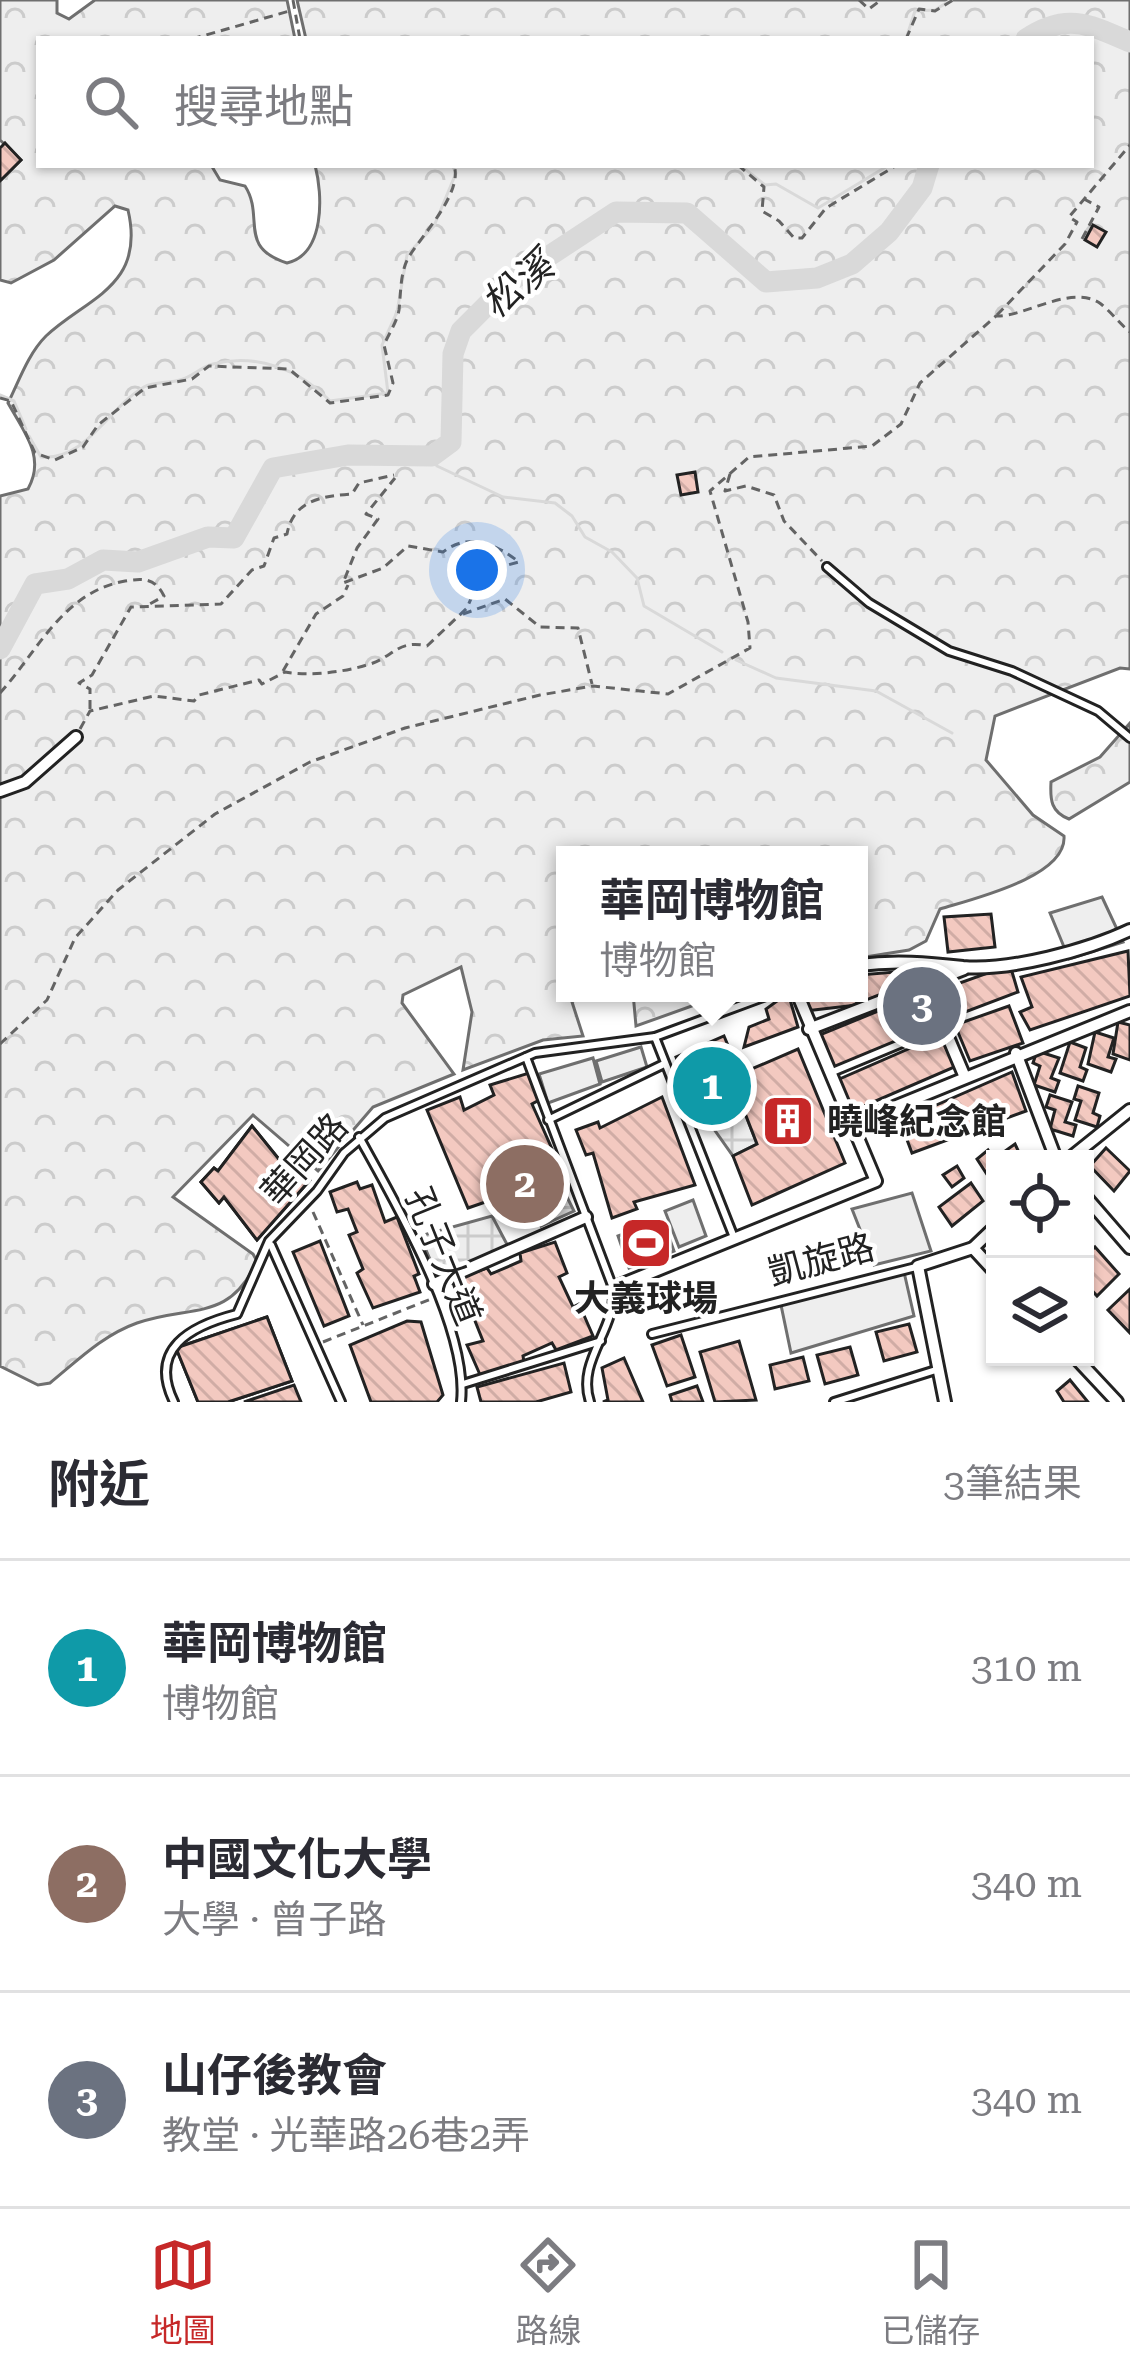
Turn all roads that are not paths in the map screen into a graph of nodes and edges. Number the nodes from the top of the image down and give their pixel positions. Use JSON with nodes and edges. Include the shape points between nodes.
{"nodes":[{"id":1,"x":827,"y":567,"type":"road end"},
{"id":2,"x":76,"y":737,"type":"road end"},
{"id":3,"x":1130,"y":738,"type":"edge"},
{"id":4,"x":0,"y":791,"type":"edge"},
{"id":5,"x":1130,"y":930,"type":"edge"},
{"id":6,"x":868,"y":965,"type":"edge"},
{"id":7,"x":967,"y":968,"type":"junction"},
{"id":8,"x":926,"y":985,"type":"junction"},
{"id":9,"x":750,"y":1002,"type":"edge"},
{"id":10,"x":800,"y":1002,"type":"edge"},
{"id":11,"x":1130,"y":1011,"type":"edge"},
{"id":12,"x":943,"y":1026,"type":"junction"},
{"id":13,"x":809,"y":1029,"type":"junction"},
{"id":14,"x":655,"y":1037,"type":"junction"},
{"id":15,"x":1016,"y":1053,"type":"junction"},
{"id":16,"x":526,"y":1057,"type":"junction"},
{"id":17,"x":664,"y":1064,"type":"junction"},
{"id":18,"x":827,"y":1074,"type":"junction"},
{"id":19,"x":964,"y":1075,"type":"junction"},
{"id":20,"x":1130,"y":1110,"type":"edge"},
{"id":21,"x":548,"y":1120,"type":"junction"},
{"id":22,"x":850,"y":1125,"type":"junction"},
{"id":23,"x":359,"y":1137,"type":"junction"},
{"id":24,"x":1053,"y":1150,"type":"edge"},
{"id":25,"x":1080,"y":1150,"type":"edge"},
{"id":26,"x":1094,"y":1206,"type":"edge"},
{"id":27,"x":586,"y":1217,"type":"junction"},
{"id":28,"x":986,"y":1236,"type":"edge"},
{"id":29,"x":735,"y":1240,"type":"junction"},
{"id":30,"x":269,"y":1241,"type":"junction"},
{"id":31,"x":973,"y":1248,"type":"junction"},
{"id":32,"x":1130,"y":1248,"type":"edge"},
{"id":33,"x":986,"y":1262,"type":"edge"},
{"id":34,"x":918,"y":1266,"type":"junction"},
{"id":35,"x":613,"y":1288,"type":"junction"},
{"id":36,"x":437,"y":1290,"type":"junction"},
{"id":37,"x":652,"y":1334,"type":"dead end"},
{"id":38,"x":601,"y":1341,"type":"junction"},
{"id":39,"x":1083,"y":1366,"type":"edge"},
{"id":40,"x":939,"y":1370,"type":"junction"},
{"id":41,"x":463,"y":1384,"type":"junction"},
{"id":42,"x":174,"y":1402,"type":"edge"},
{"id":43,"x":341,"y":1402,"type":"edge"},
{"id":44,"x":461,"y":1402,"type":"edge"},
{"id":45,"x":590,"y":1402,"type":"edge"},
{"id":46,"x":834,"y":1402,"type":"edge"},
{"id":47,"x":945,"y":1402,"type":"edge"},
{"id":48,"x":1117,"y":1402,"type":"edge"}],
"edges":[{"from":1,"to":3,"type":"lane","via":[[949,651],[1098,711]]},
{"from":2,"to":4,"type":"street","via":[[25,782]]},
{"from":5,"to":7,"type":"street","via":[[1053,956]]},
{"from":6,"to":7,"type":"street"},
{"from":7,"to":8,"type":"street"},
{"from":8,"to":12,"type":"street"},
{"from":8,"to":13,"type":"street"},
{"from":9,"to":14,"type":"lane","name":"華岡路"},
{"from":10,"to":13,"type":"street"},
{"from":11,"to":15,"type":"street"},
{"from":12,"to":18,"type":"lane"},
{"from":12,"to":19,"type":"street"},
{"from":13,"to":18,"type":"street"},
{"from":14,"to":16,"type":"lane","name":"華岡路"},
{"from":14,"to":17,"type":"lane"},
{"from":15,"to":19,"type":"street"},
{"from":15,"to":24,"type":"street"},
{"from":16,"to":21,"type":"lane"},
{"from":16,"to":23,"type":"lane","name":"華岡路"},
{"from":17,"to":21,"type":"lane"},
{"from":17,"to":29,"type":"lane"},
{"from":18,"to":22,"type":"street"},
{"from":19,"to":22,"type":"street"},
{"from":20,"to":25,"type":"street"},
{"from":21,"to":27,"type":"lane"},
{"from":22,"to":29,"type":"street","via":[[876,1181]]},
{"from":23,"to":30,"type":"lane","name":"華岡路"},
{"from":23,"to":36,"type":"lane","name":"孔子大道"},
{"from":26,"to":32,"type":"street"},
{"from":27,"to":35,"type":"lane"},
{"from":27,"to":36,"type":"street"},
{"from":28,"to":31,"type":"street"},
{"from":29,"to":35,"type":"street"},
{"from":30,"to":42,"type":"lane","name":"華岡路","via":[[237,1313],[172,1345],[164,1381]]},
{"from":30,"to":43,"type":"lane"},
{"from":31,"to":33,"type":"street"},
{"from":31,"to":34,"type":"street","name":"凱旋路"},
{"from":34,"to":37,"type":"lane","name":"凱旋路"},
{"from":34,"to":40,"type":"street"},
{"from":35,"to":38,"type":"lane","via":[[615,1312]]},
{"from":36,"to":41,"type":"lane","name":"孔子大道"},
{"from":38,"to":41,"type":"lane"},
{"from":38,"to":45,"type":"lane","via":[[589,1364]]},
{"from":39,"to":48,"type":"street"},
{"from":40,"to":46,"type":"lane"},
{"from":40,"to":47,"type":"street"},
{"from":41,"to":44,"type":"lane","name":"孔子大道"}]}
